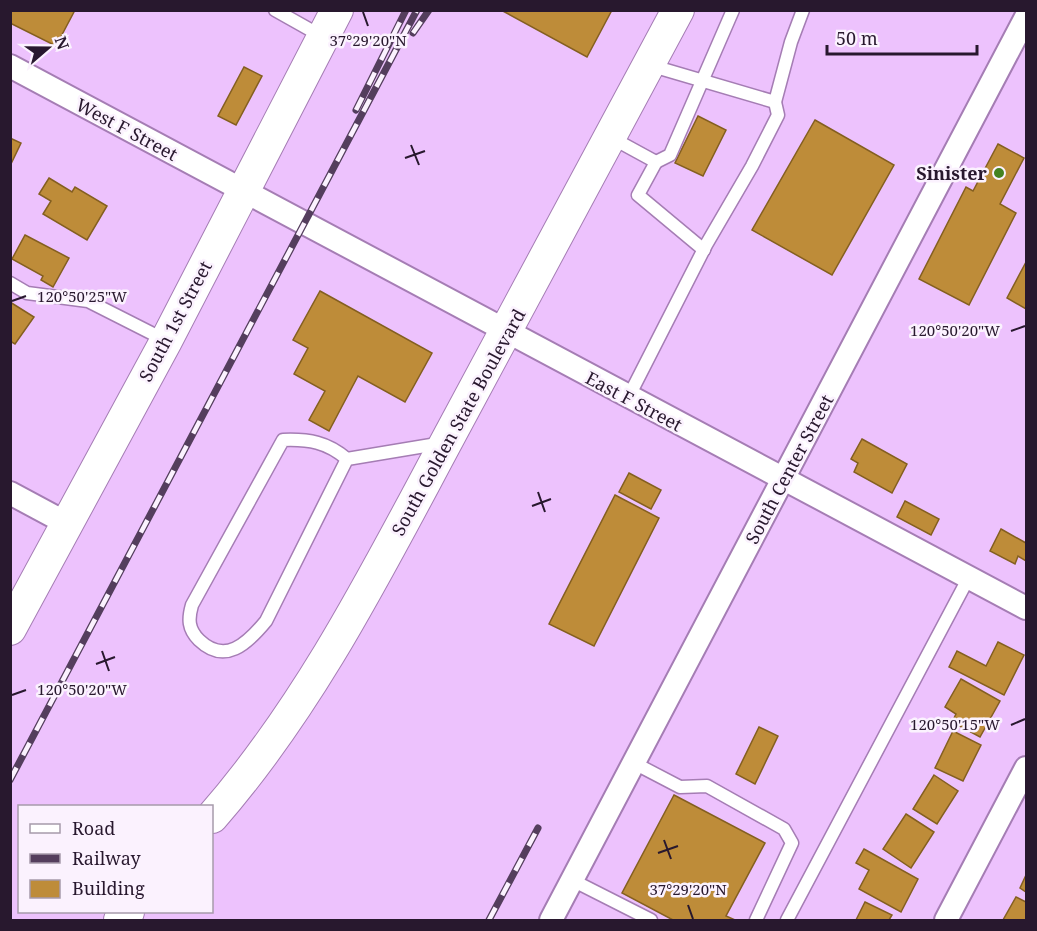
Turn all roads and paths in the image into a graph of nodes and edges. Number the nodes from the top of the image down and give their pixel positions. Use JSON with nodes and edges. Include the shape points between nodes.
{"nodes":[{"id":1,"x":275,"y":10,"type":"edge"},
{"id":2,"x":678,"y":10,"type":"edge"},
{"id":3,"x":733,"y":10,"type":"edge"},
{"id":4,"x":803,"y":10,"type":"edge"},
{"id":5,"x":1026,"y":17,"type":"edge"},
{"id":6,"x":330,"y":24,"type":"edge"},
{"id":7,"x":649,"y":65,"type":"junction"},
{"id":8,"x":10,"y":66,"type":"edge"},
{"id":9,"x":702,"y":81,"type":"junction"},
{"id":10,"x":775,"y":102,"type":"junction"},
{"id":11,"x":611,"y":137,"type":"junction"},
{"id":12,"x":656,"y":162,"type":"junction"},
{"id":13,"x":243,"y":191,"type":"junction"},
{"id":14,"x":704,"y":250,"type":"junction"},
{"id":15,"x":10,"y":283,"type":"edge"},
{"id":16,"x":507,"y":333,"type":"junction"},
{"id":17,"x":166,"y":341,"type":"junction"},
{"id":18,"x":628,"y":398,"type":"junction"},
{"id":19,"x":447,"y":442,"type":"junction"},
{"id":20,"x":347,"y":459,"type":"junction"},
{"id":21,"x":783,"y":480,"type":"junction"},
{"id":22,"x":10,"y":493,"type":"edge"},
{"id":23,"x":66,"y":523,"type":"junction"},
{"id":24,"x":969,"y":577,"type":"junction"},
{"id":25,"x":1026,"y":608,"type":"edge"},
{"id":26,"x":10,"y":629,"type":"edge"},
{"id":27,"x":634,"y":763,"type":"junction"},
{"id":28,"x":1026,"y":768,"type":"edge"},
{"id":29,"x":213,"y":816,"type":"edge"},
{"id":30,"x":572,"y":880,"type":"junction"},
{"id":31,"x":550,"y":921,"type":"edge"},
{"id":32,"x":651,"y":921,"type":"edge"},
{"id":33,"x":756,"y":921,"type":"edge"},
{"id":34,"x":787,"y":921,"type":"edge"},
{"id":35,"x":946,"y":921,"type":"edge"}],
"edges":[{"from":1,"to":6,"type":"lane"},
{"from":2,"to":7,"type":"main road","name":"South Golden State Boulevard"},
{"from":3,"to":9,"type":"lane"},
{"from":4,"to":10,"type":"lane"},
{"from":5,"to":21,"type":"street","name":"South Center Street"},
{"from":6,"to":13,"type":"main road","name":"South 1st Street"},
{"from":7,"to":9,"type":"lane"},
{"from":7,"to":11,"type":"main road","name":"South Golden State Boulevard"},
{"from":8,"to":13,"type":"street","name":"West F Street"},
{"from":9,"to":10,"type":"lane"},
{"from":9,"to":12,"type":"lane","via":[[670,155]]},
{"from":10,"to":14,"type":"lane","via":[[778,115]]},
{"from":11,"to":12,"type":"lane"},
{"from":11,"to":16,"type":"main road","name":"South Golden State Boulevard"},
{"from":12,"to":14,"type":"lane","via":[[638,195]]},
{"from":13,"to":16,"type":"street","name":"East F Street"},
{"from":13,"to":17,"type":"main road","name":"South 1st Street"},
{"from":14,"to":18,"type":"lane"},
{"from":15,"to":17,"type":"lane","via":[[27,293],[88,301]]},
{"from":16,"to":18,"type":"street","name":"East F Street"},
{"from":16,"to":19,"type":"main road","name":"South Golden State Boulevard"},
{"from":17,"to":23,"type":"main road","name":"South 1st Street"},
{"from":18,"to":21,"type":"street","name":"East F Street"},
{"from":19,"to":20,"type":"lane"},
{"from":19,"to":29,"type":"main road","name":"South Golden State Boulevard","via":[[342,633],[273,738]]},
{"from":20,"to":20,"type":"lane","via":[[266,621],[250,641],[223,653],[210,650],[194,635],[188,621],[192,605],[283,440],[309,439]]},
{"from":21,"to":24,"type":"street","name":"East F Street"},
{"from":21,"to":27,"type":"street","name":"South Center Street"},
{"from":22,"to":23,"type":"street"},
{"from":23,"to":26,"type":"main road","name":"South 1st Street"},
{"from":24,"to":25,"type":"street","name":"East F Street"},
{"from":24,"to":34,"type":"lane"},
{"from":27,"to":30,"type":"street","name":"South Center Street"},
{"from":27,"to":33,"type":"lane","via":[[680,787],[707,786],[784,829],[792,843]]},
{"from":28,"to":35,"type":"street"},
{"from":30,"to":31,"type":"street","name":"South Center Street"},
{"from":30,"to":32,"type":"lane"}]}
